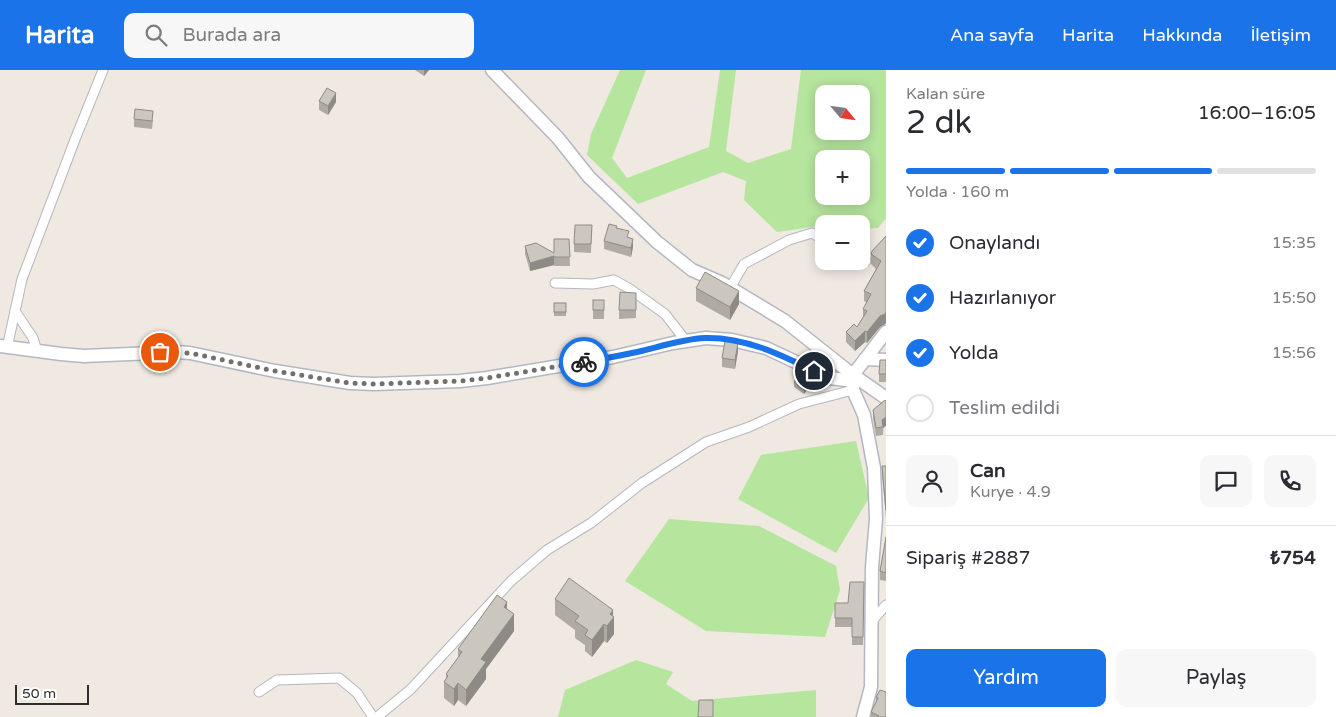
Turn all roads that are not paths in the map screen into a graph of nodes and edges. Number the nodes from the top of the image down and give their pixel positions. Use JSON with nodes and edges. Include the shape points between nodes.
{"nodes":[{"id":1,"x":103,"y":70,"type":"edge"},
{"id":2,"x":492,"y":70,"type":"edge"},
{"id":3,"x":815,"y":235,"type":"edge"},
{"id":4,"x":555,"y":283,"type":"dead end"},
{"id":5,"x":730,"y":288,"type":"junction"},
{"id":6,"x":15,"y":311,"type":"junction"},
{"id":7,"x":886,"y":332,"type":"edge"},
{"id":8,"x":686,"y":341,"type":"junction"},
{"id":9,"x":4,"y":347,"type":"edge"},
{"id":10,"x":37,"y":351,"type":"junction"},
{"id":11,"x":865,"y":359,"type":"junction"},
{"id":12,"x":886,"y":360,"type":"edge"},
{"id":13,"x":853,"y":382,"type":"junction"},
{"id":14,"x":886,"y":398,"type":"edge"},
{"id":15,"x":886,"y":605,"type":"edge"},
{"id":16,"x":872,"y":621,"type":"junction"},
{"id":17,"x":258,"y":692,"type":"dead end"},
{"id":18,"x":375,"y":717,"type":"edge"},
{"id":19,"x":863,"y":717,"type":"edge"}],
"edges":[{"from":1,"to":6,"type":"street","via":[[22,279]]},
{"from":2,"to":5,"type":"street","via":[[558,138],[589,177],[657,242],[692,270]]},
{"from":3,"to":5,"type":"street","via":[[789,240],[744,264]]},
{"from":4,"to":8,"type":"street","via":[[593,284],[614,280],[665,314]]},
{"from":5,"to":13,"type":"street","via":[[785,322]]},
{"from":6,"to":9,"type":"street"},
{"from":6,"to":10,"type":"street","via":[[33,338]]},
{"from":7,"to":11,"type":"street"},
{"from":8,"to":10,"type":"street","via":[[487,378],[374,384],[284,372],[190,353],[84,356]]},
{"from":8,"to":13,"type":"street","via":[[706,338],[732,340],[766,348],[830,378]]},
{"from":9,"to":10,"type":"street"},
{"from":11,"to":12,"type":"street"},
{"from":11,"to":13,"type":"street"},
{"from":13,"to":14,"type":"street"},
{"from":13,"to":16,"type":"street","via":[[864,415],[874,468],[876,519]]},
{"from":13,"to":18,"type":"street","via":[[706,442],[642,483],[591,523],[547,550],[511,581],[411,689]]},
{"from":15,"to":16,"type":"street"},
{"from":16,"to":19,"type":"street","via":[[875,689]]},
{"from":17,"to":18,"type":"street","via":[[277,680],[339,678],[357,693]]}]}
